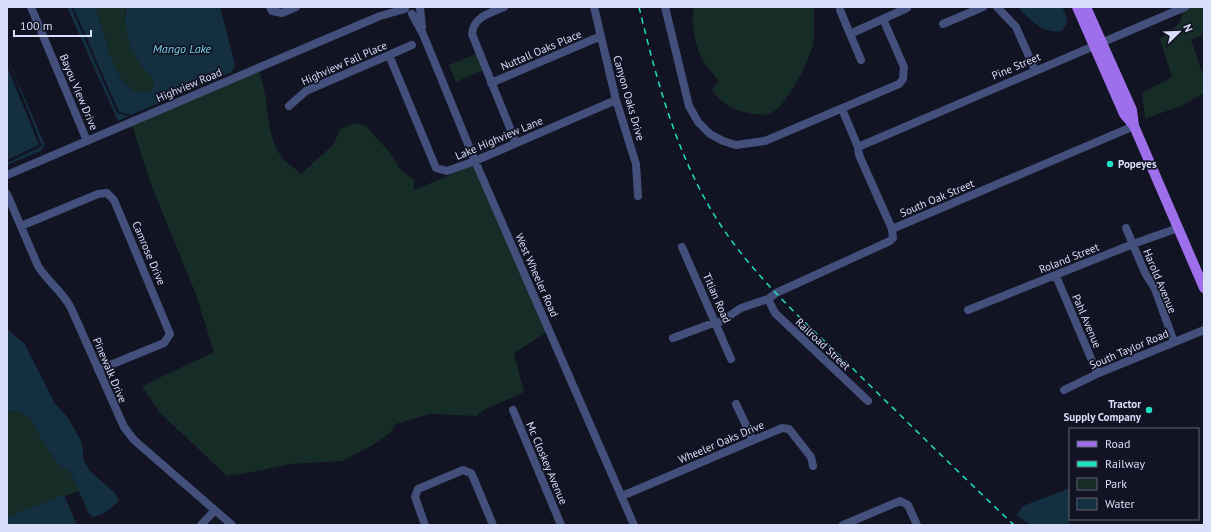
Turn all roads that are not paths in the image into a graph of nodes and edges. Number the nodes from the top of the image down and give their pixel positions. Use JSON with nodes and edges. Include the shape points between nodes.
{"nodes":[{"id":1,"x":31,"y":7,"type":"edge"},
{"id":2,"x":270,"y":7,"type":"edge"},
{"id":3,"x":296,"y":7,"type":"edge"},
{"id":4,"x":393,"y":7,"type":"edge"},
{"id":5,"x":421,"y":7,"type":"edge"},
{"id":6,"x":504,"y":7,"type":"edge"},
{"id":7,"x":594,"y":7,"type":"edge"},
{"id":8,"x":665,"y":7,"type":"edge"},
{"id":9,"x":983,"y":7,"type":"edge"},
{"id":10,"x":998,"y":7,"type":"edge"},
{"id":11,"x":1077,"y":7,"type":"edge"},
{"id":12,"x":1086,"y":7,"type":"edge"},
{"id":13,"x":1184,"y":7,"type":"edge"},
{"id":14,"x":907,"y":8,"type":"dead end"},
{"id":15,"x":407,"y":10,"type":"edge"},
{"id":16,"x":840,"y":10,"type":"dead end"},
{"id":17,"x":380,"y":16,"type":"junction"},
{"id":18,"x":883,"y":19,"type":"junction"},
{"id":19,"x":942,"y":24,"type":"dead end"},
{"id":20,"x":423,"y":34,"type":"junction"},
{"id":21,"x":850,"y":34,"type":"junction"},
{"id":22,"x":601,"y":36,"type":"junction"},
{"id":23,"x":1098,"y":43,"type":"junction"},
{"id":24,"x":412,"y":45,"type":"dead end"},
{"id":25,"x":389,"y":55,"type":"junction"},
{"id":26,"x":861,"y":60,"type":"dead end"},
{"id":27,"x":1035,"y":70,"type":"junction"},
{"id":28,"x":491,"y":83,"type":"junction"},
{"id":29,"x":616,"y":100,"type":"junction"},
{"id":30,"x":289,"y":106,"type":"dead end"},
{"id":31,"x":842,"y":109,"type":"junction"},
{"id":32,"x":1134,"y":126,"type":"junction"},
{"id":33,"x":87,"y":141,"type":"junction"},
{"id":34,"x":516,"y":143,"type":"junction"},
{"id":35,"x":858,"y":147,"type":"junction"},
{"id":36,"x":475,"y":161,"type":"junction"},
{"id":37,"x":7,"y":175,"type":"edge"},
{"id":38,"x":7,"y":194,"type":"edge"},
{"id":39,"x":638,"y":196,"type":"dead end"},
{"id":40,"x":21,"y":226,"type":"junction"},
{"id":41,"x":1126,"y":228,"type":"dead end"},
{"id":42,"x":1178,"y":228,"type":"junction"},
{"id":43,"x":892,"y":229,"type":"junction"},
{"id":44,"x":1133,"y":244,"type":"junction"},
{"id":45,"x":682,"y":247,"type":"dead end"},
{"id":46,"x":1056,"y":276,"type":"junction"},
{"id":47,"x":1204,"y":288,"type":"edge"},
{"id":48,"x":768,"y":299,"type":"junction"},
{"id":49,"x":968,"y":310,"type":"dead end"},
{"id":50,"x":716,"y":322,"type":"junction"},
{"id":51,"x":1204,"y":330,"type":"edge"},
{"id":52,"x":673,"y":338,"type":"dead end"},
{"id":53,"x":1174,"y":342,"type":"junction"},
{"id":54,"x":731,"y":359,"type":"dead end"},
{"id":55,"x":98,"y":370,"type":"junction"},
{"id":56,"x":1099,"y":373,"type":"junction"},
{"id":57,"x":1064,"y":390,"type":"dead end"},
{"id":58,"x":868,"y":401,"type":"dead end"},
{"id":59,"x":736,"y":404,"type":"dead end"},
{"id":60,"x":513,"y":410,"type":"dead end"},
{"id":61,"x":753,"y":440,"type":"junction"},
{"id":62,"x":813,"y":466,"type":"dead end"},
{"id":63,"x":622,"y":496,"type":"junction"},
{"id":64,"x":215,"y":510,"type":"junction"},
{"id":65,"x":201,"y":525,"type":"edge"},
{"id":66,"x":232,"y":525,"type":"edge"},
{"id":67,"x":425,"y":525,"type":"edge"},
{"id":68,"x":494,"y":525,"type":"edge"},
{"id":69,"x":561,"y":525,"type":"edge"},
{"id":70,"x":634,"y":525,"type":"edge"},
{"id":71,"x":843,"y":525,"type":"edge"},
{"id":72,"x":917,"y":525,"type":"edge"}],
"edges":[{"from":1,"to":33,"type":"street","name":"Bayou View Drive"},
{"from":2,"to":3,"type":"street","via":[[272,12],[282,13]]},
{"from":4,"to":17,"type":"street","name":"Highview Road"},
{"from":5,"to":15,"type":"street","via":[[417,12]]},
{"from":5,"to":20,"type":"street","name":"West Wheeler Road"},
{"from":6,"to":28,"type":"street","via":[[481,17],[472,28],[473,40]]},
{"from":7,"to":22,"type":"street","name":"Canyon Oaks Drive"},
{"from":8,"to":31,"type":"street","via":[[689,106],[698,122],[710,134],[736,145],[753,144]]},
{"from":9,"to":19,"type":"street"},
{"from":10,"to":27,"type":"street","via":[[1016,27]]},
{"from":11,"to":23,"type":"main road"},
{"from":12,"to":23,"type":"main road"},
{"from":13,"to":23,"type":"street","name":"Pine Street"},
{"from":14,"to":18,"type":"street"},
{"from":15,"to":17,"type":"street","name":"Highview Road"},
{"from":15,"to":20,"type":"street","name":"West Wheeler Road"},
{"from":16,"to":21,"type":"street"},
{"from":17,"to":33,"type":"street","name":"Highview Road"},
{"from":18,"to":21,"type":"street"},
{"from":18,"to":31,"type":"street","via":[[904,67],[903,79],[899,84]]},
{"from":20,"to":36,"type":"street","name":"West Wheeler Road"},
{"from":21,"to":26,"type":"street"},
{"from":22,"to":28,"type":"street","name":"Nuttall Oaks Place"},
{"from":22,"to":29,"type":"street","name":"Canyon Oaks Drive"},
{"from":23,"to":27,"type":"street","name":"Pine Street"},
{"from":23,"to":32,"type":"main road","via":[[1124,114]]},
{"from":24,"to":25,"type":"street","name":"Highview Fall Place"},
{"from":25,"to":30,"type":"street","name":"Highview Fall Place","via":[[306,91]]},
{"from":25,"to":36,"type":"street","name":"Lake Highview Lane","via":[[436,168],[447,171]]},
{"from":27,"to":35,"type":"street","name":"Pine Street"},
{"from":28,"to":34,"type":"street"},
{"from":29,"to":34,"type":"street","name":"Lake Highview Lane"},
{"from":29,"to":39,"type":"street","name":"Canyon Oaks Drive","via":[[636,164]]},
{"from":31,"to":35,"type":"street"},
{"from":32,"to":42,"type":"main road"},
{"from":32,"to":43,"type":"street","name":"South Oak Street"},
{"from":33,"to":37,"type":"street","name":"Highview Road"},
{"from":34,"to":36,"type":"street","name":"Lake Highview Lane"},
{"from":35,"to":43,"type":"street","via":[[859,155]]},
{"from":36,"to":63,"type":"street","name":"West Wheeler Road"},
{"from":38,"to":40,"type":"street","name":"Pinewalk Drive"},
{"from":40,"to":55,"type":"street","name":"Pinewalk Drive","via":[[40,270],[68,300]]},
{"from":40,"to":55,"type":"street","name":"Camrose Drive","via":[[98,194],[107,193],[114,200],[170,334],[164,343]]},
{"from":41,"to":44,"type":"street","name":"Harold Avenue"},
{"from":42,"to":44,"type":"street","name":"Roland Street"},
{"from":42,"to":47,"type":"main road"},
{"from":43,"to":48,"type":"street","name":"South Oak Street","via":[[893,238],[890,241]]},
{"from":44,"to":46,"type":"street","name":"Roland Street"},
{"from":44,"to":53,"type":"street","name":"Harold Avenue","via":[[1155,289]]},
{"from":45,"to":50,"type":"street","name":"Titian Road"},
{"from":46,"to":49,"type":"street","name":"Roland Street"},
{"from":46,"to":56,"type":"street","name":"Pahl Avenue"},
{"from":48,"to":50,"type":"street","name":"South Oak Street","via":[[741,308]]},
{"from":48,"to":58,"type":"street","name":"Railroad Street","via":[[775,313]]},
{"from":50,"to":52,"type":"street","name":"South Oak Street"},
{"from":50,"to":54,"type":"street","name":"Titian Road"},
{"from":51,"to":53,"type":"street","name":"South Taylor Road"},
{"from":53,"to":56,"type":"street","name":"South Taylor Road"},
{"from":55,"to":64,"type":"street","name":"Pinewalk Drive","via":[[129,434]]},
{"from":56,"to":57,"type":"street","name":"South Taylor Road"},
{"from":59,"to":61,"type":"street"},
{"from":60,"to":69,"type":"street","name":"Mc Closkey Avenue"},
{"from":61,"to":62,"type":"street","name":"Wheeler Oaks Drive","via":[[782,428],[789,429],[811,458]]},
{"from":61,"to":63,"type":"street","name":"Wheeler Oaks Drive"},
{"from":63,"to":70,"type":"street","name":"West Wheeler Road"},
{"from":64,"to":65,"type":"street"},
{"from":64,"to":66,"type":"street","name":"Pinewalk Drive"},
{"from":67,"to":68,"type":"street","via":[[415,497],[418,490],[463,470],[473,477]]},
{"from":71,"to":72,"type":"street","via":[[900,501],[908,505]]}]}
